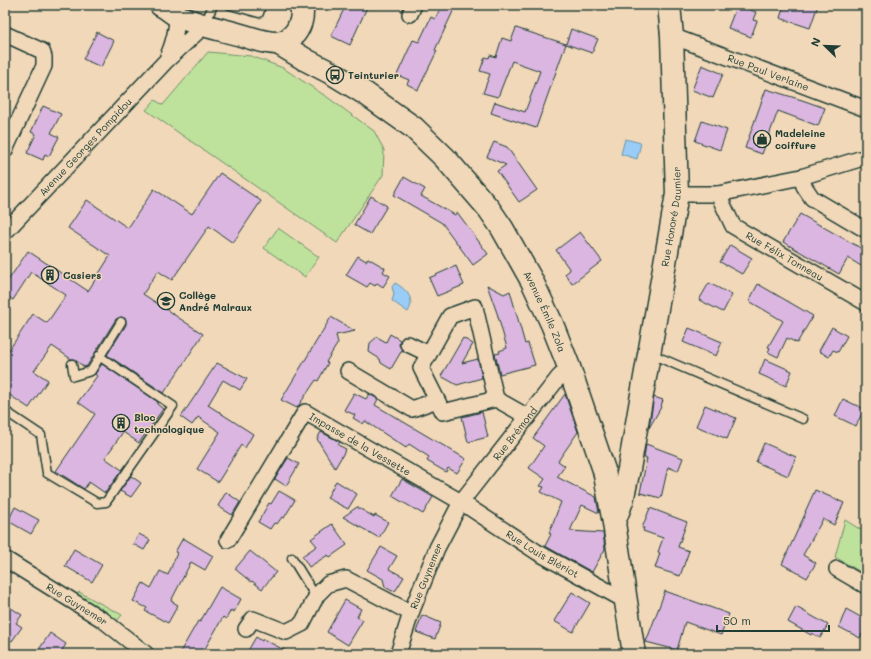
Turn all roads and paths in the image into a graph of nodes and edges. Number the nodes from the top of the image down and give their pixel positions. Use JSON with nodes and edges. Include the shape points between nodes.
{"nodes":[{"id":1,"x":213,"y":5,"type":"edge"},
{"id":2,"x":230,"y":5,"type":"edge"},
{"id":3,"x":261,"y":5,"type":"edge"},
{"id":4,"x":669,"y":5,"type":"edge"},
{"id":5,"x":169,"y":9,"type":"edge"},
{"id":6,"x":304,"y":14,"type":"edge"},
{"id":7,"x":205,"y":25,"type":"junction"},
{"id":8,"x":5,"y":34,"type":"edge"},
{"id":9,"x":672,"y":36,"type":"junction"},
{"id":10,"x":278,"y":43,"type":"junction"},
{"id":11,"x":306,"y":60,"type":"junction"},
{"id":12,"x":165,"y":62,"type":"junction"},
{"id":13,"x":866,"y":108,"type":"edge"},
{"id":14,"x":5,"y":150,"type":"edge"},
{"id":15,"x":866,"y":157,"type":"edge"},
{"id":16,"x":801,"y":177,"type":"junction"},
{"id":17,"x":677,"y":194,"type":"junction"},
{"id":18,"x":718,"y":194,"type":"junction"},
{"id":19,"x":6,"y":228,"type":"edge"},
{"id":20,"x":866,"y":230,"type":"edge"},
{"id":21,"x":866,"y":303,"type":"edge"},
{"id":22,"x":121,"y":322,"type":"dead end"},
{"id":23,"x":408,"y":344,"type":"dead end"},
{"id":24,"x":648,"y":353,"type":"junction"},
{"id":25,"x":429,"y":354,"type":"junction"},
{"id":26,"x":99,"y":356,"type":"junction"},
{"id":27,"x":72,"y":364,"type":"dead end"},
{"id":28,"x":569,"y":367,"type":"junction"},
{"id":29,"x":348,"y":371,"type":"dead end"},
{"id":30,"x":496,"y":399,"type":"junction"},
{"id":31,"x":437,"y":400,"type":"junction"},
{"id":32,"x":5,"y":410,"type":"edge"},
{"id":33,"x":528,"y":417,"type":"junction"},
{"id":34,"x":803,"y":419,"type":"dead end"},
{"id":35,"x":636,"y":426,"type":"junction"},
{"id":36,"x":629,"y":469,"type":"junction"},
{"id":37,"x":605,"y":475,"type":"junction"},
{"id":38,"x":462,"y":502,"type":"junction"},
{"id":39,"x":614,"y":522,"type":"junction"},
{"id":40,"x":228,"y":540,"type":"dead end"},
{"id":41,"x":292,"y":558,"type":"dead end"},
{"id":42,"x":5,"y":559,"type":"edge"},
{"id":43,"x":837,"y":569,"type":"dead end"},
{"id":44,"x":866,"y":586,"type":"edge"},
{"id":45,"x":316,"y":597,"type":"junction"},
{"id":46,"x":626,"y":601,"type":"junction"},
{"id":47,"x":411,"y":614,"type":"junction"},
{"id":48,"x":246,"y":629,"type":"dead end"},
{"id":49,"x":146,"y":654,"type":"edge"},
{"id":50,"x":398,"y":654,"type":"edge"},
{"id":51,"x":634,"y":654,"type":"edge"}],
"edges":[{"from":1,"to":7,"type":"lane"},
{"from":2,"to":3,"type":"lane","via":[[259,13]]},
{"from":4,"to":9,"type":"main road","name":"Rue Honoré Daumier"},
{"from":5,"to":7,"type":"main road"},
{"from":5,"to":12,"type":"street","name":"Avenue Georges Pompidou","via":[[177,26]]},
{"from":6,"to":10,"type":"main road","via":[[294,35]]},
{"from":6,"to":11,"type":"main road","via":[[299,40]]},
{"from":7,"to":10,"type":"main road"},
{"from":7,"to":12,"type":"street","name":"Avenue Georges Pompidou"},
{"from":8,"to":14,"type":"street","via":[[42,51],[44,66]]},
{"from":9,"to":13,"type":"street","name":"Rue Paul Verlaine"},
{"from":9,"to":17,"type":"main road","name":"Rue Honoré Daumier"},
{"from":10,"to":11,"type":"main road","name":"Avenue Émile Zola"},
{"from":11,"to":28,"type":"main road","name":"Avenue Émile Zola","via":[[360,90],[414,128],[445,158],[489,208],[532,281]]},
{"from":12,"to":19,"type":"street","name":"Avenue Georges Pompidou"},
{"from":15,"to":16,"type":"street"},
{"from":16,"to":18,"type":"street"},
{"from":16,"to":20,"type":"street","via":[[812,198]]},
{"from":17,"to":18,"type":"street"},
{"from":17,"to":24,"type":"main road","name":"Rue Honoré Daumier"},
{"from":18,"to":21,"type":"street","name":"Rue Félix Tonneau","via":[[733,226]]},
{"from":22,"to":26,"type":"lane"},
{"from":23,"to":25,"type":"street"},
{"from":24,"to":34,"type":"lane"},
{"from":24,"to":35,"type":"main road","name":"Rue Honoré Daumier"},
{"from":25,"to":30,"type":"street","via":[[450,316],[475,308]]},
{"from":25,"to":31,"type":"street","via":[[421,368]]},
{"from":26,"to":27,"type":"lane","via":[[91,371],[74,376]]},
{"from":26,"to":32,"type":"lane","via":[[173,406],[106,502],[97,503],[47,473],[41,435]]},
{"from":28,"to":33,"type":"street","name":"Rue Brémond"},
{"from":28,"to":37,"type":"main road","name":"Avenue Émile Zola"},
{"from":29,"to":31,"type":"street","via":[[412,409]]},
{"from":30,"to":31,"type":"street","via":[[443,412]]},
{"from":30,"to":33,"type":"street"},
{"from":33,"to":38,"type":"street","name":"Rue Brémond"},
{"from":35,"to":36,"type":"main road","name":"Rue Honoré Daumier"},
{"from":35,"to":37,"type":"main road","name":"Rue Honoré Daumier","via":[[624,455],[607,469]]},
{"from":36,"to":37,"type":"main road","via":[[621,476]]},
{"from":36,"to":39,"type":"main road","name":"Rue Honoré Daumier"},
{"from":37,"to":39,"type":"main road","name":"Avenue Émile Zola"},
{"from":38,"to":40,"type":"street","name":"Impasse de la Vessette","via":[[305,412]]},
{"from":38,"to":46,"type":"street","name":"Rue Louis Blériot","via":[[538,552]]},
{"from":38,"to":47,"type":"street","name":"Rue Guynemer","via":[[437,548]]},
{"from":39,"to":46,"type":"main road","name":"Avenue Émile Zola"},
{"from":41,"to":45,"type":"lane"},
{"from":42,"to":49,"type":"street","name":"Rue Guynemer","via":[[103,620]]},
{"from":43,"to":44,"type":"street"},
{"from":45,"to":47,"type":"street","via":[[328,584],[346,579]]},
{"from":45,"to":48,"type":"street","via":[[302,624],[286,632],[253,619]]},
{"from":46,"to":51,"type":"main road","name":"Avenue Émile Zola"},
{"from":47,"to":50,"type":"street","name":"Rue Guynemer"}]}
